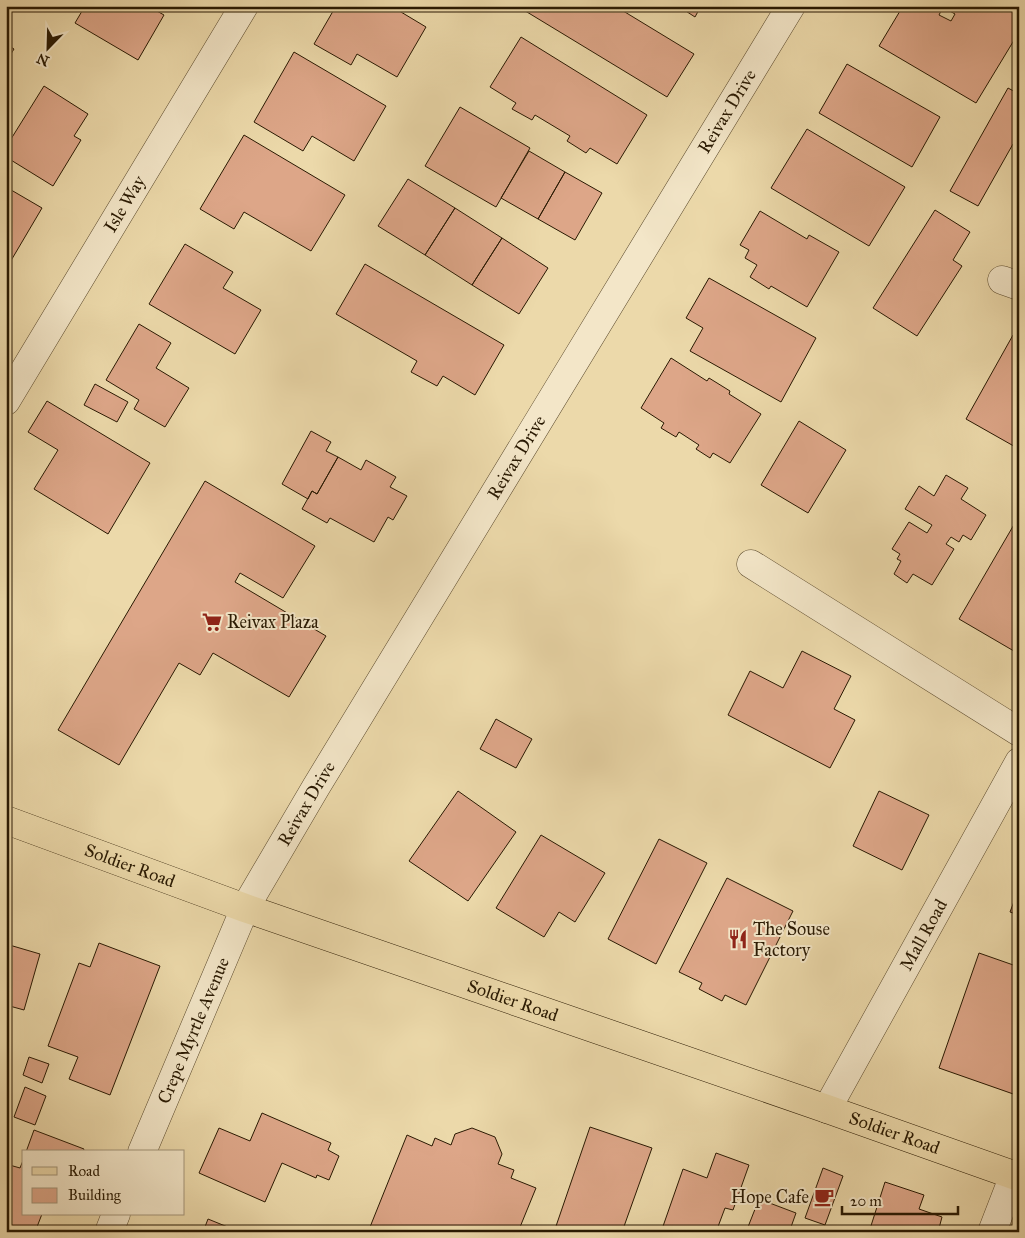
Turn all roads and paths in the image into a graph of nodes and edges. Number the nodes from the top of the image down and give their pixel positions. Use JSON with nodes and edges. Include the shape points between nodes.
{"nodes":[{"id":1,"x":244,"y":6,"type":"edge"},
{"id":2,"x":791,"y":6,"type":"edge"},
{"id":3,"x":6,"y":402,"type":"edge"},
{"id":4,"x":751,"y":564,"type":"dead end"},
{"id":5,"x":1019,"y":732,"type":"edge"},
{"id":6,"x":1019,"y":762,"type":"edge"},
{"id":7,"x":6,"y":820,"type":"edge"},
{"id":8,"x":245,"y":908,"type":"junction"},
{"id":9,"x":827,"y":1109,"type":"junction"},
{"id":10,"x":143,"y":1150,"type":"edge"},
{"id":11,"x":1016,"y":1176,"type":"edge"},
{"id":12,"x":115,"y":1216,"type":"edge"},
{"id":13,"x":109,"y":1232,"type":"edge"},
{"id":14,"x":992,"y":1232,"type":"edge"}],
"edges":[{"from":1,"to":3,"type":"street","name":"Isle Way"},
{"from":2,"to":8,"type":"street","name":"Reivax Drive"},
{"from":4,"to":5,"type":"street"},
{"from":6,"to":9,"type":"street","name":"Mall Road"},
{"from":7,"to":8,"type":"main road","name":"Soldier Road"},
{"from":8,"to":9,"type":"main road","name":"Soldier Road"},
{"from":8,"to":10,"type":"street","name":"Crepe Myrtle Avenue"},
{"from":9,"to":11,"type":"main road","name":"Soldier Road"},
{"from":11,"to":14,"type":"street"},
{"from":12,"to":13,"type":"street"}]}
